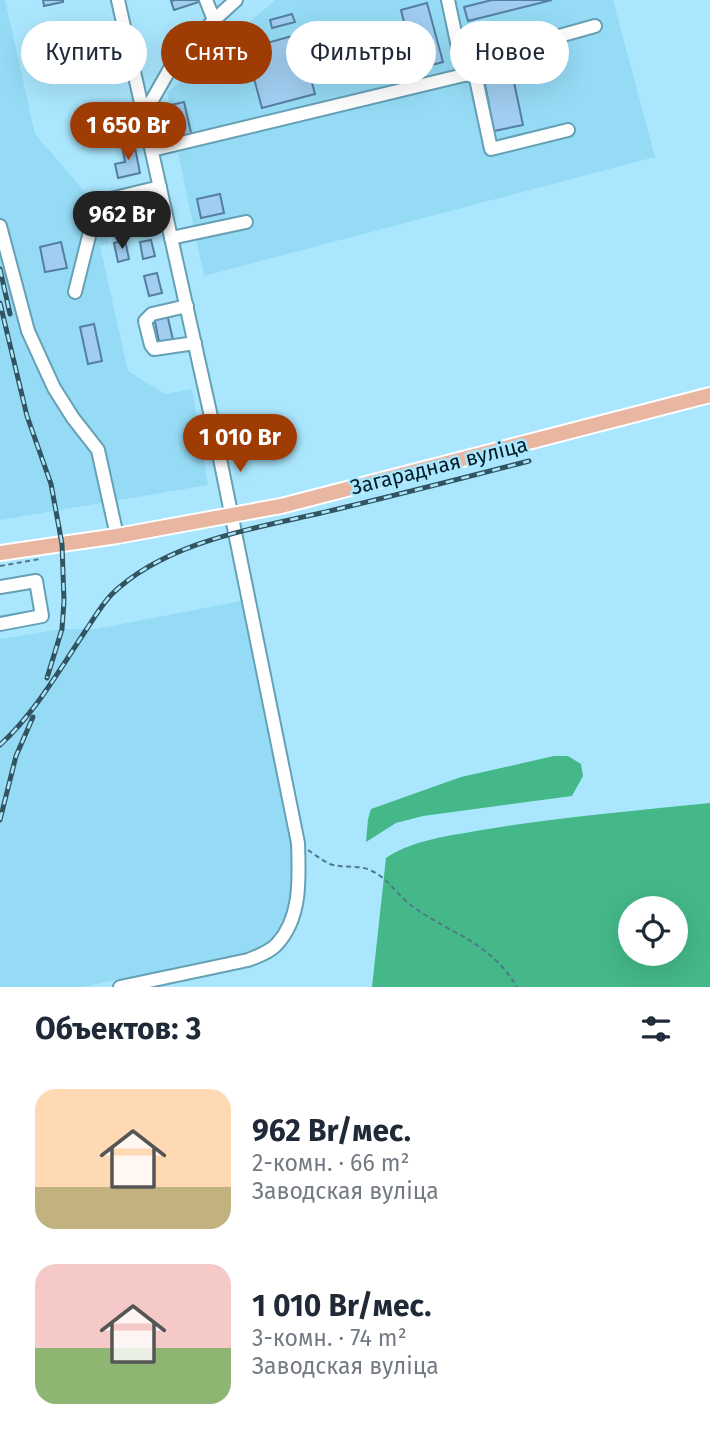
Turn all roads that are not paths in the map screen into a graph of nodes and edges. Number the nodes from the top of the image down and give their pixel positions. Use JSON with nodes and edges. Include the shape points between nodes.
{"nodes":[{"id":1,"x":118,"y":0,"type":"edge"},
{"id":2,"x":206,"y":0,"type":"edge"},
{"id":3,"x":236,"y":0,"type":"edge"},
{"id":4,"x":448,"y":0,"type":"edge"},
{"id":5,"x":214,"y":20,"type":"joint"},
{"id":6,"x":123,"y":21,"type":"edge"},
{"id":7,"x":453,"y":21,"type":"edge"},
{"id":8,"x":595,"y":26,"type":"dead end"},
{"id":9,"x":569,"y":34,"type":"edge"},
{"id":10,"x":450,"y":72,"type":"edge"},
{"id":11,"x":161,"y":82,"type":"edge"},
{"id":12,"x":136,"y":84,"type":"edge"},
{"id":13,"x":477,"y":84,"type":"edge"},
{"id":14,"x":144,"y":116,"type":"junction"},
{"id":15,"x":568,"y":130,"type":"dead end"},
{"id":16,"x":152,"y":150,"type":"junction"},
{"id":17,"x":160,"y":187,"type":"junction"},
{"id":18,"x":246,"y":222,"type":"dead end"},
{"id":19,"x":0,"y":226,"type":"edge"},
{"id":20,"x":171,"y":238,"type":"junction"},
{"id":21,"x":75,"y":292,"type":"dead end"},
{"id":22,"x":187,"y":306,"type":"junction"},
{"id":23,"x":195,"y":343,"type":"junction"},
{"id":24,"x":710,"y":395,"type":"edge"},
{"id":25,"x":232,"y":516,"type":"junction"},
{"id":26,"x":117,"y":536,"type":"junction"},
{"id":27,"x":0,"y":554,"type":"edge"},
{"id":28,"x":0,"y":587,"type":"edge"},
{"id":29,"x":0,"y":624,"type":"edge"},
{"id":30,"x":120,"y":987,"type":"edge"}],
"edges":[{"from":1,"to":6,"type":"street"},
{"from":2,"to":5,"type":"street"},
{"from":3,"to":5,"type":"street"},
{"from":4,"to":7,"type":"street"},
{"from":8,"to":9,"type":"street"},
{"from":10,"to":16,"type":"street"},
{"from":11,"to":14,"type":"street"},
{"from":12,"to":14,"type":"street"},
{"from":13,"to":15,"type":"street","via":[[491,149]]},
{"from":14,"to":16,"type":"street"},
{"from":16,"to":17,"type":"street"},
{"from":17,"to":20,"type":"street"},
{"from":17,"to":21,"type":"street","via":[[97,204]]},
{"from":18,"to":20,"type":"street"},
{"from":19,"to":26,"type":"street","via":[[27,331],[54,388],[98,450]]},
{"from":20,"to":22,"type":"street"},
{"from":22,"to":23,"type":"street"},
{"from":22,"to":23,"type":"street","via":[[152,314],[145,321],[155,349]]},
{"from":23,"to":25,"type":"street"},
{"from":24,"to":25,"type":"main road","name":"Загарадная вуліца"},
{"from":25,"to":26,"type":"main road","name":"Загарадная вуліца"},
{"from":25,"to":30,"type":"street","via":[[298,844],[294,914],[276,946],[248,960]]},
{"from":26,"to":27,"type":"main road","name":"Загарадная вуліца"},
{"from":28,"to":29,"type":"street","via":[[36,581],[42,616]]}]}
